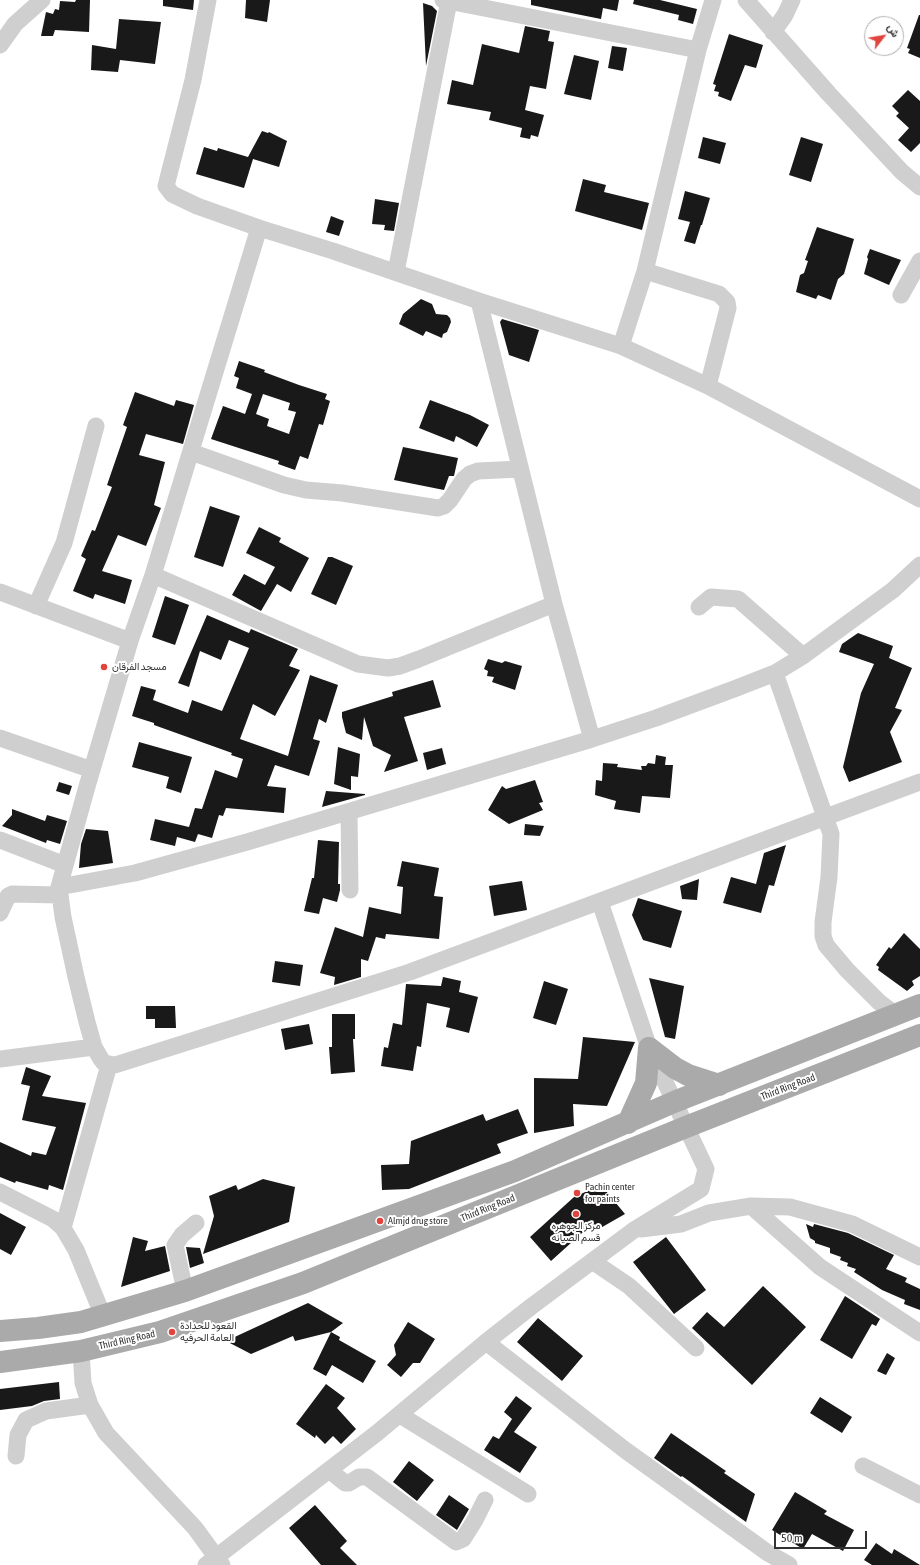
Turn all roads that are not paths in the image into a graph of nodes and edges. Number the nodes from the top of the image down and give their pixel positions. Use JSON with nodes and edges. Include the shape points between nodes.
{"nodes":[{"id":1,"x":42,"y":0,"type":"edge"},
{"id":2,"x":208,"y":0,"type":"edge"},
{"id":3,"x":713,"y":0,"type":"edge"},
{"id":4,"x":746,"y":0,"type":"edge"},
{"id":5,"x":792,"y":0,"type":"edge"},
{"id":6,"x":446,"y":1,"type":"edge"},
{"id":7,"x":773,"y":32,"type":"junction"},
{"id":8,"x":0,"y":45,"type":"edge"},
{"id":9,"x":698,"y":50,"type":"junction"},
{"id":10,"x":920,"y":187,"type":"edge"},
{"id":11,"x":259,"y":228,"type":"junction"},
{"id":12,"x":920,"y":261,"type":"edge"},
{"id":13,"x":645,"y":271,"type":"junction"},
{"id":14,"x":396,"y":272,"type":"junction"},
{"id":15,"x":901,"y":295,"type":"dead end"},
{"id":16,"x":478,"y":301,"type":"junction"},
{"id":17,"x":622,"y":346,"type":"junction"},
{"id":18,"x":708,"y":386,"type":"junction"},
{"id":19,"x":96,"y":426,"type":"dead end"},
{"id":20,"x":191,"y":452,"type":"junction"},
{"id":21,"x":520,"y":469,"type":"junction"},
{"id":22,"x":920,"y":498,"type":"edge"},
{"id":23,"x":920,"y":564,"type":"edge"},
{"id":24,"x":153,"y":575,"type":"junction"},
{"id":25,"x":0,"y":592,"type":"edge"},
{"id":26,"x":554,"y":604,"type":"junction"},
{"id":27,"x":36,"y":606,"type":"junction"},
{"id":28,"x":699,"y":607,"type":"dead end"},
{"id":29,"x":130,"y":641,"type":"junction"},
{"id":30,"x":803,"y":656,"type":"junction"},
{"id":31,"x":775,"y":673,"type":"junction"},
{"id":32,"x":0,"y":738,"type":"edge"},
{"id":33,"x":592,"y":739,"type":"junction"},
{"id":34,"x":92,"y":770,"type":"junction"},
{"id":35,"x":920,"y":782,"type":"edge"},
{"id":36,"x":349,"y":812,"type":"junction"},
{"id":37,"x":825,"y":817,"type":"junction"},
{"id":38,"x":0,"y":840,"type":"edge"},
{"id":39,"x":65,"y":865,"type":"junction"},
{"id":40,"x":350,"y":890,"type":"dead end"},
{"id":41,"x":60,"y":891,"type":"junction"},
{"id":42,"x":600,"y":902,"type":"junction"},
{"id":43,"x":0,"y":913,"type":"edge"},
{"id":44,"x":920,"y":1005,"type":"edge"},
{"id":45,"x":896,"y":1015,"type":"junction"},
{"id":46,"x":920,"y":1035,"type":"edge"},
{"id":47,"x":94,"y":1047,"type":"junction"},
{"id":48,"x":649,"y":1048,"type":"junction"},
{"id":49,"x":0,"y":1059,"type":"edge"},
{"id":50,"x":109,"y":1065,"type":"junction"},
{"id":51,"x":719,"y":1085,"type":"junction"},
{"id":52,"x":674,"y":1102,"type":"junction"},
{"id":53,"x":628,"y":1123,"type":"junction"},
{"id":54,"x":686,"y":1127,"type":"junction"},
{"id":55,"x":0,"y":1192,"type":"edge"},
{"id":56,"x":751,"y":1206,"type":"junction"},
{"id":57,"x":196,"y":1223,"type":"dead end"},
{"id":58,"x":63,"y":1228,"type":"junction"},
{"id":59,"x":634,"y":1230,"type":"junction"},
{"id":60,"x":920,"y":1257,"type":"edge"},
{"id":61,"x":592,"y":1261,"type":"junction"},
{"id":62,"x":185,"y":1292,"type":"junction"},
{"id":63,"x":103,"y":1316,"type":"junction"},
{"id":64,"x":0,"y":1331,"type":"edge"},
{"id":65,"x":920,"y":1332,"type":"edge"},
{"id":66,"x":486,"y":1342,"type":"junction"},
{"id":67,"x":696,"y":1348,"type":"dead end"},
{"id":68,"x":80,"y":1350,"type":"junction"},
{"id":69,"x":0,"y":1362,"type":"edge"},
{"id":70,"x":90,"y":1405,"type":"junction"},
{"id":71,"x":400,"y":1415,"type":"junction"},
{"id":72,"x":16,"y":1456,"type":"dead end"},
{"id":73,"x":862,"y":1466,"type":"dead end"},
{"id":74,"x":328,"y":1470,"type":"junction"},
{"id":75,"x":528,"y":1494,"type":"dead end"},
{"id":76,"x":920,"y":1495,"type":"edge"},
{"id":77,"x":485,"y":1500,"type":"dead end"},
{"id":78,"x":764,"y":1559,"type":"edge"},
{"id":79,"x":215,"y":1563,"type":"edge"},
{"id":80,"x":790,"y":1565,"type":"edge"}],
"edges":[{"from":1,"to":8,"type":"street","via":[[15,24]]},
{"from":2,"to":11,"type":"street","via":[[193,80],[166,186],[178,197]]},
{"from":3,"to":9,"type":"street"},
{"from":4,"to":7,"type":"street"},
{"from":5,"to":7,"type":"street"},
{"from":6,"to":9,"type":"street"},
{"from":6,"to":14,"type":"street"},
{"from":7,"to":10,"type":"street","via":[[902,172]]},
{"from":9,"to":13,"type":"street"},
{"from":11,"to":14,"type":"street"},
{"from":11,"to":20,"type":"street"},
{"from":12,"to":15,"type":"street"},
{"from":13,"to":17,"type":"street"},
{"from":13,"to":18,"type":"street","via":[[719,294],[727,302],[728,308]]},
{"from":14,"to":16,"type":"street"},
{"from":16,"to":17,"type":"street"},
{"from":16,"to":21,"type":"street"},
{"from":17,"to":18,"type":"street"},
{"from":18,"to":22,"type":"street"},
{"from":19,"to":27,"type":"street","via":[[64,543]]},
{"from":20,"to":21,"type":"street","via":[[284,485],[306,490],[438,508],[450,500],[470,474],[478,471]]},
{"from":20,"to":24,"type":"street"},
{"from":21,"to":26,"type":"street"},
{"from":23,"to":30,"type":"street","via":[[893,590]]},
{"from":24,"to":26,"type":"street","via":[[358,664],[388,668],[419,659]]},
{"from":24,"to":29,"type":"street"},
{"from":25,"to":27,"type":"street"},
{"from":26,"to":33,"type":"street"},
{"from":27,"to":29,"type":"street"},
{"from":28,"to":30,"type":"street","via":[[711,597],[738,599]]},
{"from":29,"to":34,"type":"street"},
{"from":30,"to":31,"type":"street"},
{"from":31,"to":33,"type":"street"},
{"from":31,"to":37,"type":"street"},
{"from":32,"to":34,"type":"street"},
{"from":33,"to":36,"type":"street"},
{"from":34,"to":39,"type":"street"},
{"from":35,"to":37,"type":"street"},
{"from":36,"to":40,"type":"street"},
{"from":36,"to":41,"type":"street","via":[[135,873]]},
{"from":37,"to":42,"type":"street"},
{"from":37,"to":45,"type":"street","via":[[831,834],[823,922],[826,945],[847,970]]},
{"from":38,"to":39,"type":"street"},
{"from":39,"to":41,"type":"street"},
{"from":41,"to":43,"type":"street","via":[[12,894],[8,896]]},
{"from":41,"to":47,"type":"street","via":[[76,977]]},
{"from":42,"to":48,"type":"street"},
{"from":42,"to":50,"type":"street","via":[[410,972]]},
{"from":44,"to":45,"type":"main road"},
{"from":45,"to":51,"type":"main road"},
{"from":46,"to":54,"type":"main road","name":"Third Ring Road"},
{"from":47,"to":49,"type":"street"},
{"from":47,"to":50,"type":"street","via":[[100,1060]]},
{"from":48,"to":51,"type":"main road","via":[[688,1076]]},
{"from":48,"to":52,"type":"street"},
{"from":48,"to":53,"type":"main road","via":[[646,1083]]},
{"from":50,"to":58,"type":"street"},
{"from":51,"to":52,"type":"main road"},
{"from":52,"to":53,"type":"main road"},
{"from":52,"to":54,"type":"street"},
{"from":53,"to":62,"type":"main road","via":[[515,1171]]},
{"from":54,"to":59,"type":"street","via":[[706,1169],[701,1189]]},
{"from":54,"to":68,"type":"main road","name":"Third Ring Road","via":[[303,1283],[160,1332]]},
{"from":55,"to":58,"type":"street","via":[[53,1219]]},
{"from":56,"to":59,"type":"street","via":[[709,1213],[681,1224]]},
{"from":56,"to":60,"type":"street","via":[[790,1207],[828,1216],[852,1224]]},
{"from":56,"to":65,"type":"street","via":[[820,1267]]},
{"from":57,"to":62,"type":"street","via":[[175,1245]]},
{"from":58,"to":63,"type":"street","via":[[76,1250]]},
{"from":59,"to":61,"type":"street"},
{"from":61,"to":66,"type":"street"},
{"from":61,"to":67,"type":"street","via":[[629,1286]]},
{"from":62,"to":63,"type":"main road"},
{"from":63,"to":64,"type":"main road","via":[[81,1322]]},
{"from":66,"to":71,"type":"street"},
{"from":66,"to":78,"type":"street"},
{"from":68,"to":69,"type":"main road","name":"Third Ring Road"},
{"from":68,"to":70,"type":"street","via":[[83,1383]]},
{"from":70,"to":72,"type":"street","via":[[46,1412],[26,1420],[18,1435]]},
{"from":70,"to":79,"type":"street","via":[[106,1433],[195,1528]]},
{"from":71,"to":74,"type":"street"},
{"from":71,"to":75,"type":"street"},
{"from":73,"to":76,"type":"street"},
{"from":74,"to":77,"type":"street","via":[[345,1483],[359,1477],[367,1477],[456,1542],[463,1539]]},
{"from":74,"to":79,"type":"street"},
{"from":78,"to":80,"type":"street"}]}
